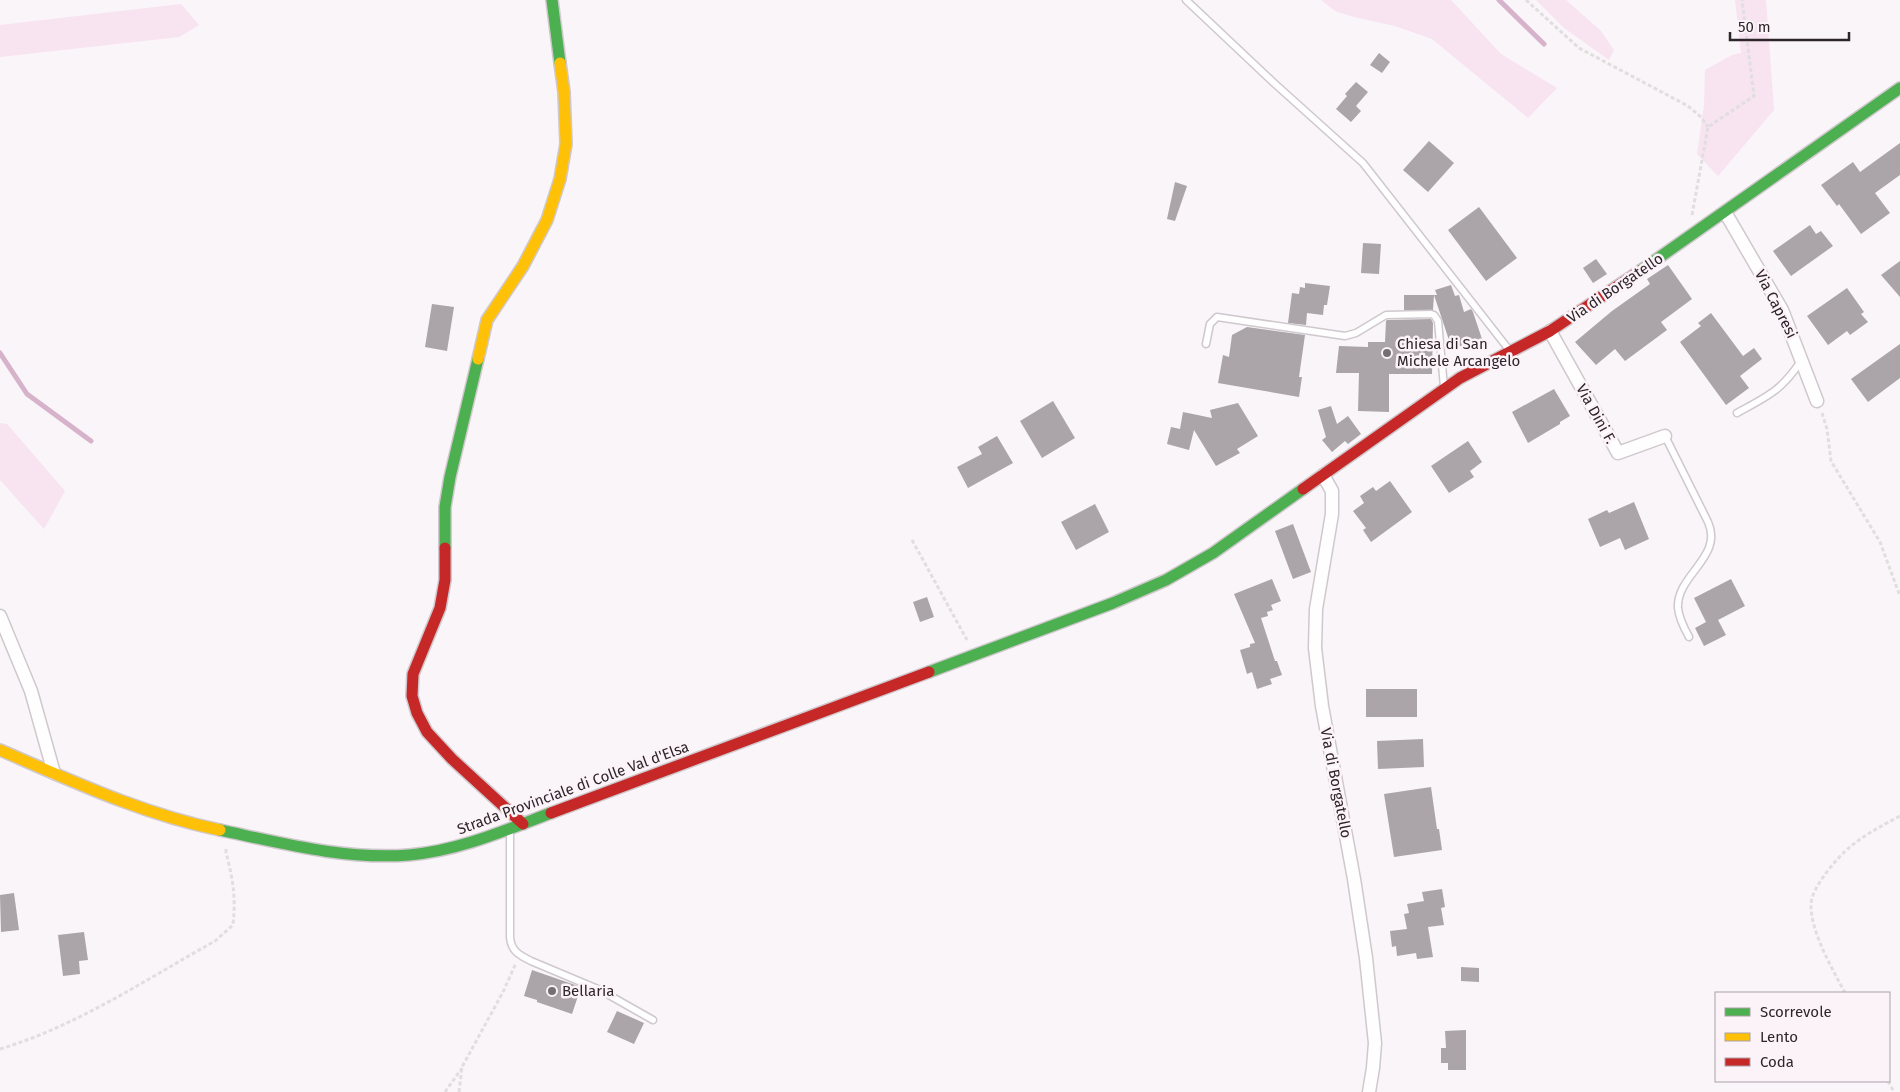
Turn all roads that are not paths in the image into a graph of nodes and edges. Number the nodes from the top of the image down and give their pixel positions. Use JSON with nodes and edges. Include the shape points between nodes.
{"nodes":[{"id":1,"x":552,"y":0,"type":"edge"},
{"id":2,"x":1186,"y":0,"type":"edge"},
{"id":3,"x":1900,"y":88,"type":"edge"},
{"id":4,"x":1725,"y":212,"type":"junction"},
{"id":5,"x":1550,"y":331,"type":"junction"},
{"id":6,"x":1206,"y":344,"type":"dead end"},
{"id":7,"x":1511,"y":352,"type":"junction"},
{"id":8,"x":1802,"y":359,"type":"junction"},
{"id":9,"x":1444,"y":389,"type":"junction"},
{"id":10,"x":1817,"y":401,"type":"road end"},
{"id":11,"x":1737,"y":413,"type":"dead end"},
{"id":12,"x":1665,"y":436,"type":"joint"},
{"id":13,"x":1323,"y":475,"type":"junction"},
{"id":14,"x":0,"y":616,"type":"edge"},
{"id":15,"x":1689,"y":637,"type":"dead end"},
{"id":16,"x":974,"y":654,"type":"joint"},
{"id":17,"x":0,"y":750,"type":"edge"},
{"id":18,"x":54,"y":773,"type":"junction"},
{"id":19,"x":523,"y":824,"type":"junction"},
{"id":20,"x":510,"y":828,"type":"junction"},
{"id":21,"x":653,"y":1020,"type":"dead end"},
{"id":22,"x":1369,"y":1092,"type":"edge"}],
"edges":[{"from":1,"to":19,"type":"main road","via":[[564,92],[566,144],[560,179],[531,251],[487,320],[445,507],[446,580],[440,608],[413,674],[412,696],[427,732]]},
{"from":2,"to":7,"type":"lane","via":[[1363,163]]},
{"from":3,"to":4,"type":"main road","name":"Via di Borgatello"},
{"from":4,"to":5,"type":"main road","name":"Via di Borgatello"},
{"from":4,"to":8,"type":"street","name":"Via Capresi","via":[[1782,310]]},
{"from":5,"to":7,"type":"main road","name":"Via di Borgatello"},
{"from":5,"to":12,"type":"street","name":"Via Dini F.","via":[[1618,453]]},
{"from":6,"to":9,"type":"lane","via":[[1210,324],[1217,317],[1346,336],[1386,314],[1431,314],[1438,321]]},
{"from":7,"to":9,"type":"main road","name":"Via di Borgatello"},
{"from":8,"to":10,"type":"street","name":"Via Capresi"},
{"from":8,"to":11,"type":"lane","via":[[1775,392]]},
{"from":9,"to":13,"type":"main road","name":"Via di Borgatello"},
{"from":12,"to":15,"type":"lane","via":[[1711,532],[1707,554],[1682,589],[1678,602],[1679,615]]},
{"from":13,"to":16,"type":"main road","name":"Via di Borgatello","via":[[1241,534],[1176,575],[1113,603]]},
{"from":13,"to":22,"type":"street","name":"Via di Borgatello","via":[[1332,491],[1332,514],[1316,609],[1315,648],[1322,706],[1366,958],[1375,1043]]},
{"from":14,"to":18,"type":"street","via":[[31,691]]},
{"from":16,"to":19,"type":"main road","name":"Strada Provinciale di Colle Val d'Elsa"},
{"from":17,"to":18,"type":"main road","name":"Strada Provinciale di Colle Val d'Elsa"},
{"from":18,"to":20,"type":"main road","name":"Strada Provinciale di Colle Val d'Elsa","via":[[152,813],[321,851],[388,856],[432,852]]},
{"from":19,"to":20,"type":"main road","name":"Strada Provinciale di Colle Val d'Elsa"},
{"from":20,"to":21,"type":"lane","via":[[512,948],[520,955],[600,990]]}]}
